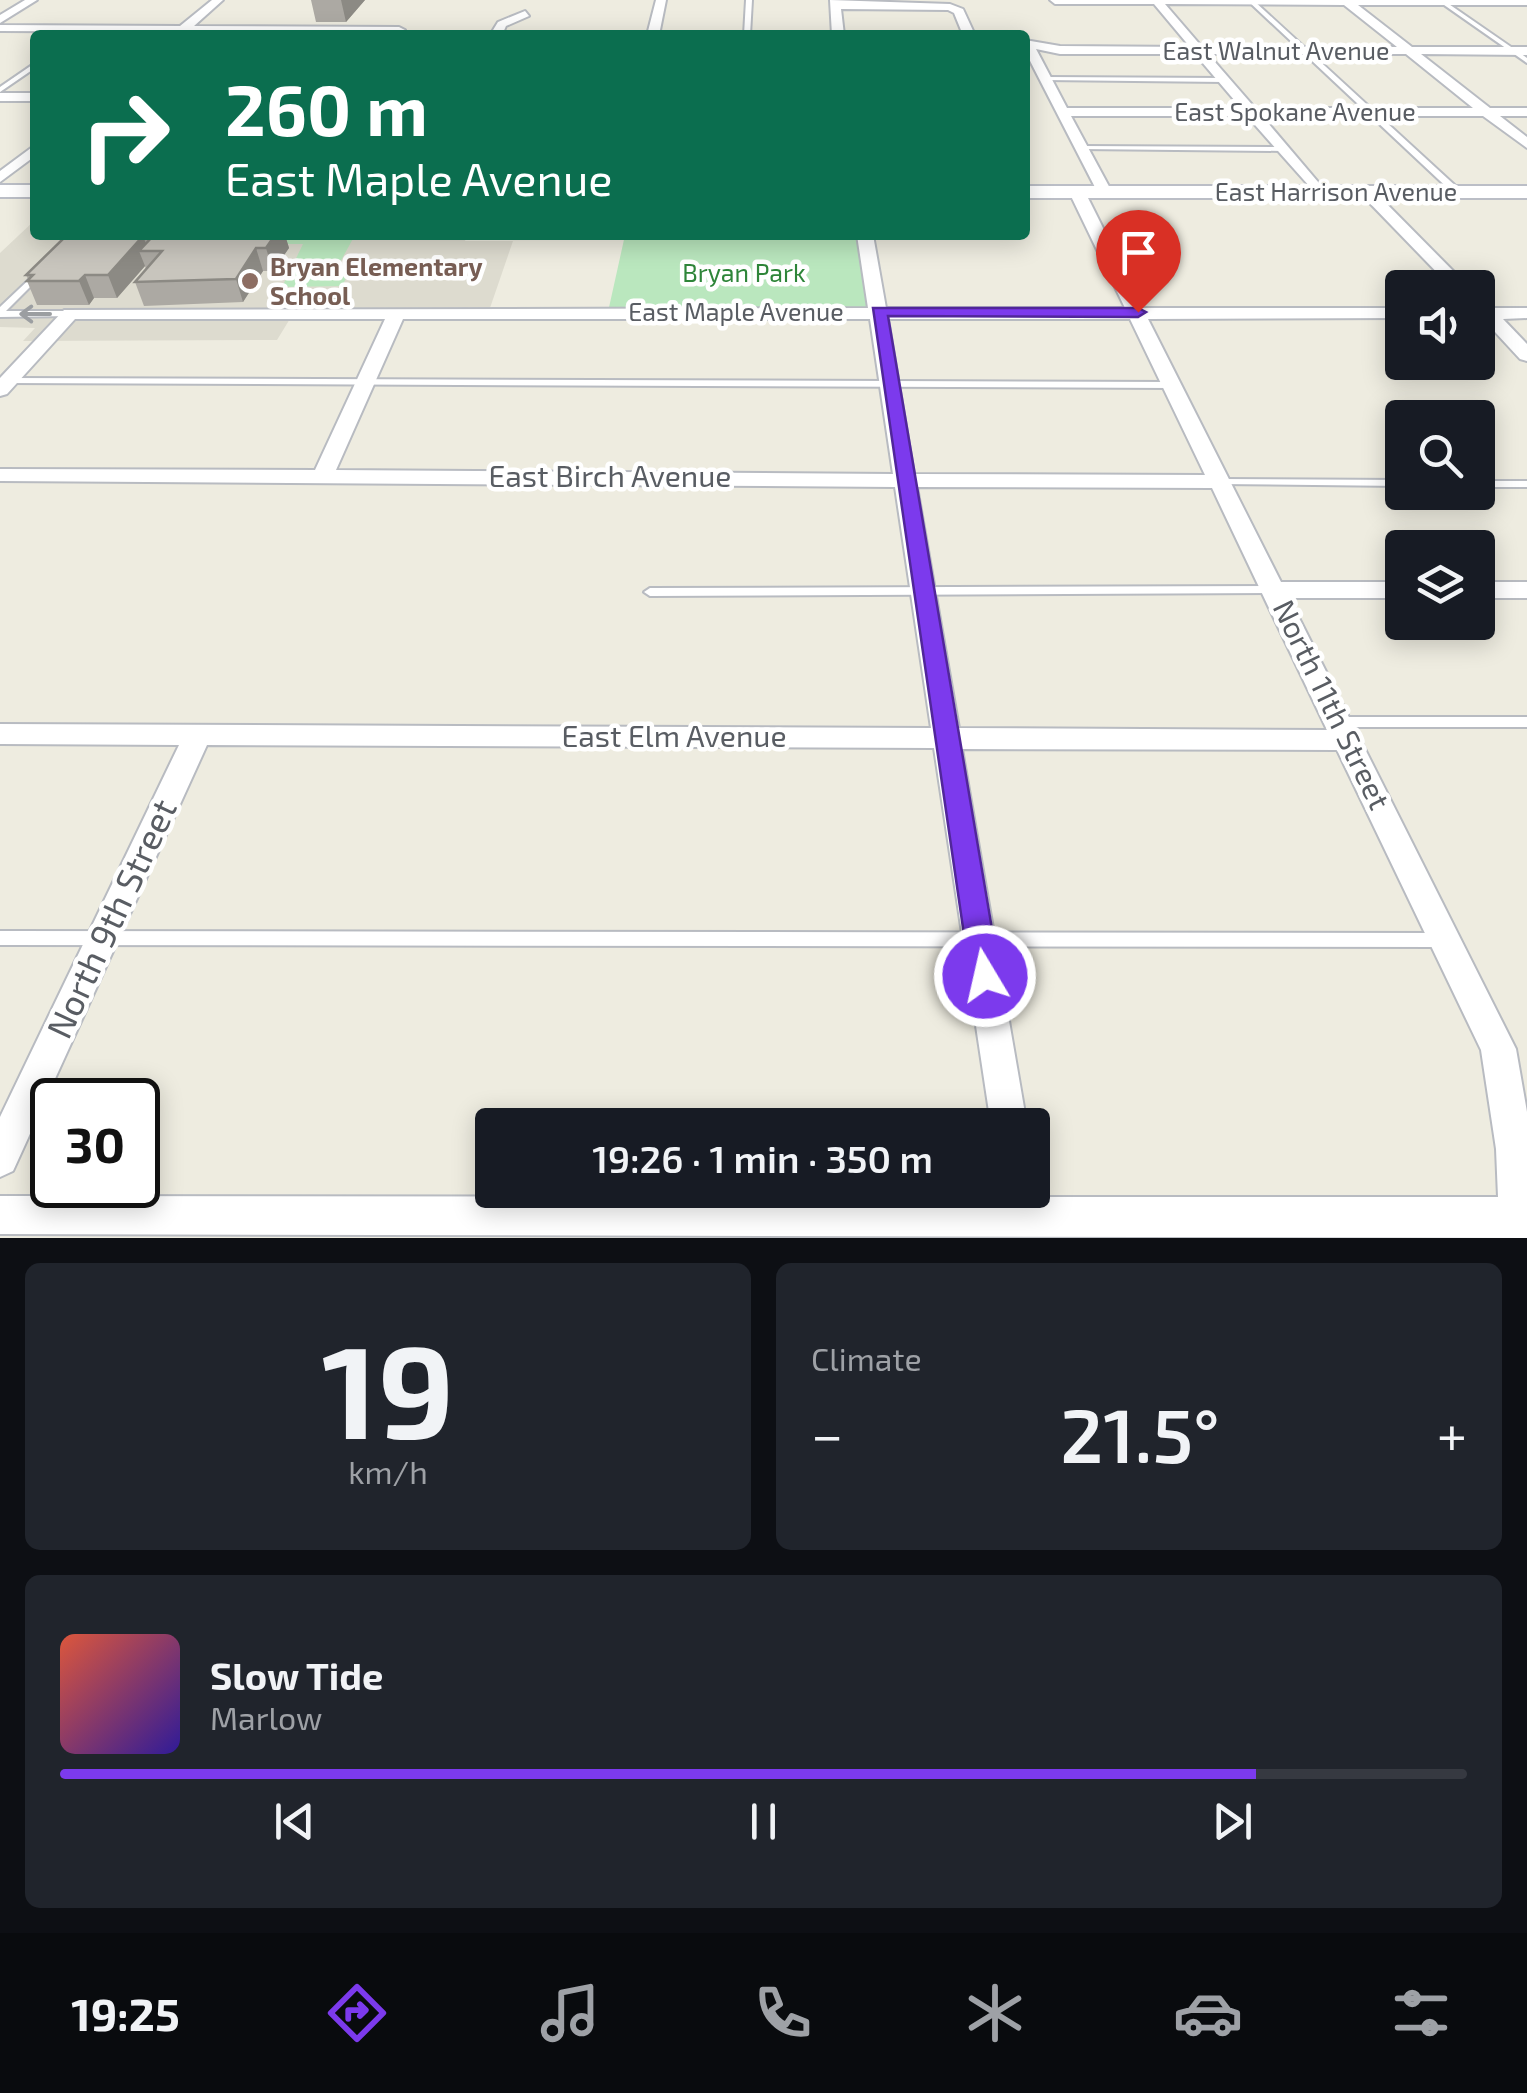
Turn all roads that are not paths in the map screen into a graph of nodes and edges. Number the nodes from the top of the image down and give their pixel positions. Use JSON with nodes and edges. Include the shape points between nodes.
{"nodes":[{"id":1,"x":32,"y":0,"type":"edge"},
{"id":2,"x":218,"y":0,"type":"edge"},
{"id":3,"x":661,"y":0,"type":"edge"},
{"id":4,"x":750,"y":0,"type":"edge"},
{"id":5,"x":1157,"y":0,"type":"edge"},
{"id":6,"x":1251,"y":0,"type":"edge"},
{"id":7,"x":1055,"y":1,"type":"edge"},
{"id":8,"x":1346,"y":1,"type":"edge"},
{"id":9,"x":1441,"y":1,"type":"edge"},
{"id":10,"x":1527,"y":2,"type":"edge"},
{"id":11,"x":835,"y":3,"type":"edge"},
{"id":12,"x":526,"y":14,"type":"dead end"},
{"id":13,"x":0,"y":20,"type":"edge"},
{"id":14,"x":0,"y":28,"type":"edge"},
{"id":15,"x":42,"y":30,"type":"edge"},
{"id":16,"x":181,"y":30,"type":"edge"},
{"id":17,"x":499,"y":30,"type":"edge"},
{"id":18,"x":654,"y":30,"type":"edge"},
{"id":19,"x":747,"y":30,"type":"edge"},
{"id":20,"x":838,"y":30,"type":"edge"},
{"id":21,"x":966,"y":30,"type":"edge"},
{"id":22,"x":1030,"y":45,"type":"edge"},
{"id":23,"x":1199,"y":50,"type":"junction"},
{"id":24,"x":1030,"y":51,"type":"edge"},
{"id":25,"x":1306,"y":51,"type":"junction"},
{"id":26,"x":1410,"y":51,"type":"junction"},
{"id":27,"x":1520,"y":52,"type":"edge"},
{"id":28,"x":1527,"y":60,"type":"edge"},
{"id":29,"x":30,"y":69,"type":"edge"},
{"id":30,"x":1046,"y":79,"type":"junction"},
{"id":31,"x":1224,"y":80,"type":"junction"},
{"id":32,"x":0,"y":93,"type":"edge"},
{"id":33,"x":30,"y":96,"type":"edge"},
{"id":34,"x":1063,"y":112,"type":"junction"},
{"id":35,"x":1251,"y":112,"type":"junction"},
{"id":36,"x":1371,"y":112,"type":"junction"},
{"id":37,"x":1487,"y":112,"type":"junction"},
{"id":38,"x":1527,"y":112,"type":"edge"},
{"id":39,"x":1527,"y":144,"type":"edge"},
{"id":40,"x":1082,"y":148,"type":"junction"},
{"id":41,"x":1283,"y":149,"type":"junction"},
{"id":42,"x":30,"y":154,"type":"edge"},
{"id":43,"x":0,"y":178,"type":"edge"},
{"id":44,"x":0,"y":192,"type":"edge"},
{"id":45,"x":30,"y":192,"type":"edge"},
{"id":46,"x":1030,"y":192,"type":"edge"},
{"id":47,"x":1091,"y":192,"type":"junction"},
{"id":48,"x":1319,"y":192,"type":"junction"},
{"id":49,"x":1367,"y":192,"type":"junction"},
{"id":50,"x":1457,"y":192,"type":"junction"},
{"id":51,"x":1527,"y":192,"type":"edge"},
{"id":52,"x":867,"y":240,"type":"edge"},
{"id":53,"x":51,"y":261,"type":"edge"},
{"id":54,"x":1444,"y":270,"type":"edge"},
{"id":55,"x":1495,"y":311,"type":"edge"},
{"id":56,"x":397,"y":312,"type":"junction"},
{"id":57,"x":879,"y":312,"type":"junction"},
{"id":58,"x":1138,"y":312,"type":"junction"},
{"id":59,"x":0,"y":313,"type":"edge"},
{"id":60,"x":1385,"y":313,"type":"edge"},
{"id":61,"x":70,"y":314,"type":"junction"},
{"id":62,"x":1527,"y":314,"type":"edge"},
{"id":63,"x":1495,"y":324,"type":"edge"},
{"id":64,"x":1527,"y":356,"type":"edge"},
{"id":65,"x":365,"y":382,"type":"junction"},
{"id":66,"x":890,"y":384,"type":"junction"},
{"id":67,"x":1173,"y":384,"type":"junction"},
{"id":68,"x":4,"y":385,"type":"edge"},
{"id":69,"x":0,"y":476,"type":"edge"},
{"id":70,"x":323,"y":476,"type":"junction"},
{"id":71,"x":906,"y":478,"type":"junction"},
{"id":72,"x":1221,"y":482,"type":"junction"},
{"id":73,"x":1385,"y":483,"type":"edge"},
{"id":74,"x":1495,"y":484,"type":"edge"},
{"id":75,"x":1527,"y":484,"type":"edge"},
{"id":76,"x":1274,"y":590,"type":"junction"},
{"id":77,"x":1385,"y":590,"type":"edge"},
{"id":78,"x":1495,"y":590,"type":"edge"},
{"id":79,"x":1527,"y":590,"type":"edge"},
{"id":80,"x":923,"y":591,"type":"junction"},
{"id":81,"x":650,"y":592,"type":"dead end"},
{"id":82,"x":1527,"y":722,"type":"edge"},
{"id":83,"x":1344,"y":731,"type":"junction"},
{"id":84,"x":0,"y":734,"type":"edge"},
{"id":85,"x":198,"y":735,"type":"junction"},
{"id":86,"x":946,"y":738,"type":"junction"},
{"id":87,"x":0,"y":938,"type":"edge"},
{"id":88,"x":103,"y":938,"type":"junction"},
{"id":89,"x":979,"y":940,"type":"junction"},
{"id":90,"x":1447,"y":940,"type":"junction"},
{"id":91,"x":1006,"y":1108,"type":"edge"},
{"id":92,"x":0,"y":1158,"type":"edge"},
{"id":93,"x":1050,"y":1204,"type":"edge"},
{"id":94,"x":948,"y":1208,"type":"edge"},
{"id":95,"x":0,"y":1215,"type":"edge"},
{"id":96,"x":1522,"y":1224,"type":"edge"},
{"id":97,"x":666,"y":1227,"type":"edge"}],
"edges":[{"from":1,"to":13,"type":"street"},
{"from":2,"to":16,"type":"street"},
{"from":3,"to":18,"type":"street"},
{"from":4,"to":19,"type":"lane"},
{"from":5,"to":6,"type":"street"},
{"from":5,"to":7,"type":"street"},
{"from":5,"to":23,"type":"street"},
{"from":6,"to":8,"type":"street"},
{"from":6,"to":25,"type":"lane"},
{"from":8,"to":9,"type":"street"},
{"from":8,"to":26,"type":"street"},
{"from":9,"to":10,"type":"street"},
{"from":9,"to":27,"type":"lane"},
{"from":11,"to":20,"type":"street"},
{"from":11,"to":21,"type":"street","via":[[955,8]]},
{"from":12,"to":17,"type":"street"},
{"from":14,"to":15,"type":"street"},
{"from":22,"to":23,"type":"street","name":"East Walnut Avenue"},
{"from":23,"to":25,"type":"street","name":"East Walnut Avenue"},
{"from":23,"to":31,"type":"street"},
{"from":24,"to":30,"type":"street","name":"North 11th Street"},
{"from":25,"to":26,"type":"street","name":"East Walnut Avenue"},
{"from":25,"to":36,"type":"lane"},
{"from":26,"to":27,"type":"street","name":"East Walnut Avenue"},
{"from":26,"to":37,"type":"street"},
{"from":27,"to":28,"type":"lane"},
{"from":29,"to":32,"type":"lane"},
{"from":30,"to":31,"type":"lane"},
{"from":30,"to":34,"type":"street","name":"North 11th Street"},
{"from":31,"to":35,"type":"street"},
{"from":32,"to":33,"type":"street"},
{"from":34,"to":35,"type":"street","name":"East Spokane Avenue"},
{"from":34,"to":40,"type":"street","name":"North 11th Street"},
{"from":35,"to":36,"type":"street","name":"East Spokane Avenue"},
{"from":35,"to":41,"type":"street"},
{"from":36,"to":37,"type":"street","name":"East Spokane Avenue"},
{"from":36,"to":50,"type":"lane"},
{"from":37,"to":38,"type":"street","name":"East Spokane Avenue"},
{"from":37,"to":39,"type":"street"},
{"from":40,"to":41,"type":"lane"},
{"from":40,"to":47,"type":"street","name":"North 11th Street"},
{"from":41,"to":48,"type":"street"},
{"from":42,"to":43,"type":"street"},
{"from":44,"to":45,"type":"street"},
{"from":46,"to":47,"type":"street","name":"East Harrison Avenue"},
{"from":47,"to":48,"type":"street","name":"East Harrison Avenue"},
{"from":47,"to":58,"type":"street","name":"North 11th Street"},
{"from":48,"to":49,"type":"street","name":"East Harrison Avenue"},
{"from":49,"to":50,"type":"street","name":"East Harrison Avenue"},
{"from":49,"to":54,"type":"street"},
{"from":50,"to":51,"type":"street","name":"East Harrison Avenue"},
{"from":52,"to":57,"type":"street"},
{"from":53,"to":59,"type":"lane"},
{"from":55,"to":62,"type":"street"},
{"from":56,"to":57,"type":"street","name":"East Maple Avenue"},
{"from":56,"to":61,"type":"street","name":"East Maple Avenue"},
{"from":56,"to":65,"type":"street"},
{"from":57,"to":58,"type":"street","name":"East Maple Avenue"},
{"from":57,"to":66,"type":"street"},
{"from":58,"to":60,"type":"street","name":"East Maple Avenue"},
{"from":58,"to":67,"type":"street","name":"North 11th Street"},
{"from":61,"to":59,"type":"lane","one_way":true},
{"from":61,"to":68,"type":"street"},
{"from":63,"to":64,"type":"street"},
{"from":65,"to":66,"type":"lane"},
{"from":65,"to":68,"type":"lane"},
{"from":65,"to":70,"type":"street"},
{"from":66,"to":67,"type":"lane"},
{"from":66,"to":71,"type":"street"},
{"from":67,"to":72,"type":"street","name":"North 11th Street"},
{"from":69,"to":70,"type":"street","name":"East Birch Avenue"},
{"from":70,"to":71,"type":"street","name":"East Birch Avenue"},
{"from":71,"to":72,"type":"street","name":"East Birch Avenue"},
{"from":71,"to":80,"type":"street"},
{"from":72,"to":73,"type":"lane"},
{"from":72,"to":76,"type":"street","name":"North 11th Street"},
{"from":74,"to":75,"type":"lane"},
{"from":76,"to":77,"type":"street"},
{"from":76,"to":80,"type":"lane"},
{"from":76,"to":83,"type":"street","name":"North 11th Street"},
{"from":78,"to":79,"type":"street"},
{"from":80,"to":81,"type":"lane"},
{"from":80,"to":86,"type":"street"},
{"from":82,"to":83,"type":"lane"},
{"from":83,"to":86,"type":"street","name":"East Elm Avenue"},
{"from":83,"to":90,"type":"street","name":"North 11th Street"},
{"from":84,"to":85,"type":"street","name":"East Elm Avenue"},
{"from":85,"to":86,"type":"street","name":"East Elm Avenue"},
{"from":85,"to":88,"type":"street","name":"North 9th Street"},
{"from":86,"to":89,"type":"street"},
{"from":87,"to":88,"type":"lane"},
{"from":88,"to":89,"type":"lane"},
{"from":88,"to":92,"type":"street","name":"North 9th Street"},
{"from":89,"to":90,"type":"lane"},
{"from":89,"to":91,"type":"street"},
{"from":90,"to":96,"type":"street","name":"North 11th Street","via":[[1504,1070]]},
{"from":93,"to":96,"type":"street"},
{"from":94,"to":97,"type":"street"},
{"from":95,"to":97,"type":"street"}]}
